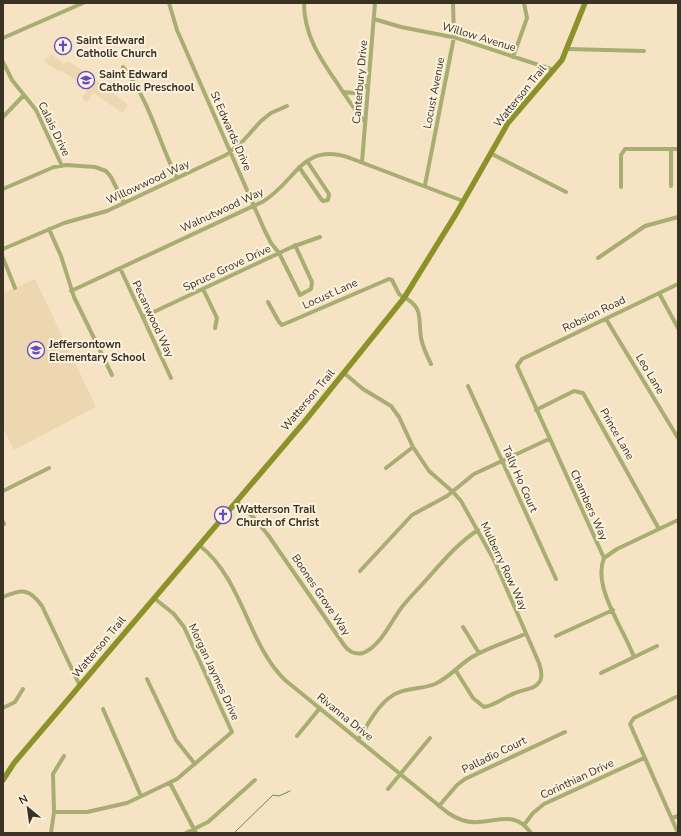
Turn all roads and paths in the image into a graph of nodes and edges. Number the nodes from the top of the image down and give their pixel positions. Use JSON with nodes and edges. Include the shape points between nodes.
{"nodes":[{"id":1,"x":83,"y":3,"type":"edge"},
{"id":2,"x":169,"y":3,"type":"edge"},
{"id":3,"x":304,"y":3,"type":"edge"},
{"id":4,"x":375,"y":3,"type":"edge"},
{"id":5,"x":452,"y":3,"type":"edge"},
{"id":6,"x":524,"y":3,"type":"edge"},
{"id":7,"x":585,"y":3,"type":"edge"},
{"id":8,"x":374,"y":19,"type":"junction"},
{"id":9,"x":454,"y":37,"type":"junction"},
{"id":10,"x":3,"y":38,"type":"edge"},
{"id":11,"x":568,"y":49,"type":"junction"},
{"id":12,"x":644,"y":51,"type":"dead end"},
{"id":13,"x":513,"y":56,"type":"junction"},
{"id":14,"x":3,"y":62,"type":"edge"},
{"id":15,"x":123,"y":67,"type":"dead end"},
{"id":16,"x":554,"y":70,"type":"junction"},
{"id":17,"x":368,"y":85,"type":"junction"},
{"id":18,"x":344,"y":92,"type":"junction"},
{"id":19,"x":24,"y":95,"type":"junction"},
{"id":20,"x":286,"y":106,"type":"dead end"},
{"id":21,"x":3,"y":117,"type":"edge"},
{"id":22,"x":366,"y":122,"type":"junction"},
{"id":23,"x":671,"y":149,"type":"junction"},
{"id":24,"x":678,"y":149,"type":"edge"},
{"id":25,"x":230,"y":152,"type":"junction"},
{"id":26,"x":490,"y":153,"type":"junction"},
{"id":27,"x":307,"y":161,"type":"junction"},
{"id":28,"x":362,"y":162,"type":"junction"},
{"id":29,"x":62,"y":166,"type":"junction"},
{"id":30,"x":299,"y":167,"type":"junction"},
{"id":31,"x":177,"y":178,"type":"junction"},
{"id":32,"x":424,"y":185,"type":"junction"},
{"id":33,"x":671,"y":186,"type":"dead end"},
{"id":34,"x":621,"y":187,"type":"dead end"},
{"id":35,"x":3,"y":189,"type":"edge"},
{"id":36,"x":566,"y":192,"type":"dead end"},
{"id":37,"x":463,"y":201,"type":"junction"},
{"id":38,"x":124,"y":203,"type":"junction"},
{"id":39,"x":254,"y":205,"type":"junction"},
{"id":40,"x":678,"y":217,"type":"edge"},
{"id":41,"x":49,"y":229,"type":"junction"},
{"id":42,"x":320,"y":238,"type":"dead end"},
{"id":43,"x":295,"y":246,"type":"junction"},
{"id":44,"x":3,"y":249,"type":"edge"},
{"id":45,"x":279,"y":253,"type":"junction"},
{"id":46,"x":3,"y":258,"type":"edge"},
{"id":47,"x":598,"y":258,"type":"dead end"},
{"id":48,"x":120,"y":268,"type":"junction"},
{"id":49,"x":678,"y":284,"type":"edge"},
{"id":50,"x":16,"y":288,"type":"dead end"},
{"id":51,"x":203,"y":289,"type":"junction"},
{"id":52,"x":71,"y":291,"type":"junction"},
{"id":53,"x":659,"y":293,"type":"junction"},
{"id":54,"x":404,"y":298,"type":"junction"},
{"id":55,"x":268,"y":302,"type":"dead end"},
{"id":56,"x":143,"y":317,"type":"junction"},
{"id":57,"x":606,"y":319,"type":"junction"},
{"id":58,"x":215,"y":328,"type":"dead end"},
{"id":59,"x":678,"y":328,"type":"edge"},
{"id":60,"x":518,"y":362,"type":"joint"},
{"id":61,"x":431,"y":364,"type":"dead end"},
{"id":62,"x":344,"y":373,"type":"junction"},
{"id":63,"x":112,"y":375,"type":"dead end"},
{"id":64,"x":171,"y":378,"type":"dead end"},
{"id":65,"x":468,"y":386,"type":"dead end"},
{"id":66,"x":536,"y":410,"type":"junction"},
{"id":67,"x":678,"y":438,"type":"edge"},
{"id":68,"x":550,"y":439,"type":"junction"},
{"id":69,"x":413,"y":447,"type":"junction"},
{"id":70,"x":502,"y":461,"type":"junction"},
{"id":71,"x":49,"y":468,"type":"dead end"},
{"id":72,"x":386,"y":468,"type":"dead end"},
{"id":73,"x":3,"y":491,"type":"edge"},
{"id":74,"x":453,"y":492,"type":"junction"},
{"id":75,"x":236,"y":501,"type":"junction"},
{"id":76,"x":678,"y":520,"type":"edge"},
{"id":77,"x":659,"y":529,"type":"junction"},
{"id":78,"x":478,"y":530,"type":"junction"},
{"id":79,"x":199,"y":545,"type":"junction"},
{"id":80,"x":604,"y":558,"type":"junction"},
{"id":81,"x":360,"y":571,"type":"dead end"},
{"id":82,"x":556,"y":579,"type":"dead end"},
{"id":83,"x":3,"y":597,"type":"edge"},
{"id":84,"x":154,"y":598,"type":"junction"},
{"id":85,"x":613,"y":610,"type":"junction"},
{"id":86,"x":463,"y":627,"type":"dead end"},
{"id":87,"x":525,"y":634,"type":"junction"},
{"id":88,"x":556,"y":636,"type":"dead end"},
{"id":89,"x":657,"y":646,"type":"dead end"},
{"id":90,"x":479,"y":653,"type":"junction"},
{"id":91,"x":634,"y":657,"type":"junction"},
{"id":92,"x":456,"y":671,"type":"junction"},
{"id":93,"x":601,"y":673,"type":"dead end"},
{"id":94,"x":148,"y":679,"type":"dead end"},
{"id":95,"x":80,"y":686,"type":"junction"},
{"id":96,"x":23,"y":689,"type":"dead end"},
{"id":97,"x":676,"y":697,"type":"dead end"},
{"id":98,"x":3,"y":708,"type":"edge"},
{"id":99,"x":320,"y":708,"type":"junction"},
{"id":100,"x":103,"y":709,"type":"dead end"},
{"id":101,"x":565,"y":732,"type":"dead end"},
{"id":102,"x":297,"y":736,"type":"dead end"},
{"id":103,"x":430,"y":738,"type":"dead end"},
{"id":104,"x":358,"y":740,"type":"junction"},
{"id":105,"x":64,"y":756,"type":"dead end"},
{"id":106,"x":644,"y":758,"type":"junction"},
{"id":107,"x":195,"y":764,"type":"junction"},
{"id":108,"x":401,"y":774,"type":"junction"},
{"id":109,"x":3,"y":780,"type":"edge"},
{"id":110,"x":255,"y":780,"type":"dead end"},
{"id":111,"x":170,"y":783,"type":"junction"},
{"id":112,"x":388,"y":789,"type":"dead end"},
{"id":113,"x":141,"y":796,"type":"junction"},
{"id":114,"x":439,"y":806,"type":"junction"},
{"id":115,"x":54,"y":812,"type":"junction"},
{"id":116,"x":678,"y":816,"type":"edge"},
{"id":117,"x":672,"y":818,"type":"junction"},
{"id":118,"x":524,"y":825,"type":"junction"},
{"id":119,"x":195,"y":831,"type":"edge"},
{"id":120,"x":51,"y":833,"type":"edge"},
{"id":121,"x":186,"y":833,"type":"edge"},
{"id":122,"x":531,"y":833,"type":"edge"},
{"id":123,"x":678,"y":833,"type":"edge"}],
"edges":[{"from":1,"to":10,"type":"street"},
{"from":2,"to":25,"type":"street","name":"St Edwards Drive","via":[[177,30]]},
{"from":3,"to":18,"type":"street","via":[[306,27],[313,44]]},
{"from":4,"to":8,"type":"street","name":"Canterbury Drive"},
{"from":5,"to":9,"type":"street","name":"Locust Avenue"},
{"from":6,"to":13,"type":"street","via":[[527,18]]},
{"from":7,"to":11,"type":"main road","name":"Watterson Trail"},
{"from":8,"to":9,"type":"street","name":"Willow Avenue"},
{"from":8,"to":17,"type":"street","name":"Canterbury Drive"},
{"from":9,"to":13,"type":"street","name":"Willow Avenue"},
{"from":9,"to":32,"type":"street","name":"Locust Avenue"},
{"from":11,"to":12,"type":"street"},
{"from":11,"to":16,"type":"main road","name":"Watterson Trail"},
{"from":13,"to":16,"type":"street","name":"Willow Avenue"},
{"from":14,"to":19,"type":"street","name":"Calais Drive","via":[[12,80]]},
{"from":15,"to":31,"type":"street","via":[[143,96]]},
{"from":16,"to":26,"type":"main road","name":"Watterson Trail","via":[[513,117]]},
{"from":17,"to":18,"type":"street","via":[[359,92]]},
{"from":17,"to":22,"type":"street","name":"Canterbury Drive"},
{"from":18,"to":22,"type":"street"},
{"from":19,"to":21,"type":"street"},
{"from":19,"to":29,"type":"street","name":"Calais Drive","via":[[36,110]]},
{"from":20,"to":25,"type":"street","name":"Willowwood Way","via":[[261,121],[244,141]]},
{"from":22,"to":28,"type":"street","name":"Canterbury Drive"},
{"from":23,"to":24,"type":"street"},
{"from":23,"to":33,"type":"street"},
{"from":23,"to":34,"type":"street","via":[[625,148],[621,155]]},
{"from":25,"to":31,"type":"street","name":"Willowwood Way"},
{"from":25,"to":39,"type":"street","name":"St Edwards Drive"},
{"from":26,"to":36,"type":"street"},
{"from":26,"to":37,"type":"main road","name":"Watterson Trail"},
{"from":27,"to":28,"type":"street","name":"Walnutwood Way","via":[[322,154],[332,154]]},
{"from":27,"to":30,"type":"street","name":"Walnutwood Way"},
{"from":27,"to":30,"type":"street","via":[[329,194],[328,200],[321,199]]},
{"from":28,"to":32,"type":"street","name":"Walnutwood Way"},
{"from":29,"to":35,"type":"street"},
{"from":29,"to":38,"type":"street","via":[[95,167],[106,171]]},
{"from":30,"to":39,"type":"street","name":"Walnutwood Way","via":[[273,195]]},
{"from":31,"to":38,"type":"street","name":"Willowwood Way"},
{"from":32,"to":37,"type":"street","name":"Walnutwood Way"},
{"from":37,"to":54,"type":"main road","name":"Watterson Trail"},
{"from":38,"to":41,"type":"street","name":"Willowwood Way","via":[[98,215],[74,219]]},
{"from":39,"to":45,"type":"street","name":"St Edwards Drive","via":[[267,236]]},
{"from":39,"to":48,"type":"street","name":"Walnutwood Way"},
{"from":40,"to":47,"type":"street","via":[[645,226]]},
{"from":41,"to":44,"type":"street","name":"Willowwood Way"},
{"from":41,"to":52,"type":"street","via":[[61,256]]},
{"from":42,"to":43,"type":"street","name":"Spruce Grove Drive"},
{"from":43,"to":45,"type":"street","name":"Spruce Grove Drive"},
{"from":43,"to":45,"type":"street","name":"St Edwards Drive","via":[[312,282],[311,289],[300,295]]},
{"from":45,"to":51,"type":"street","name":"Spruce Grove Drive"},
{"from":46,"to":50,"type":"street"},
{"from":48,"to":52,"type":"street","name":"Walnutwood Way"},
{"from":48,"to":56,"type":"street","name":"Pecanwood Way"},
{"from":49,"to":53,"type":"street","name":"Robsion Road"},
{"from":51,"to":56,"type":"street","name":"Spruce Grove Drive"},
{"from":51,"to":58,"type":"street","via":[[217,318]]},
{"from":52,"to":63,"type":"street"},
{"from":53,"to":57,"type":"street","name":"Robsion Road"},
{"from":53,"to":59,"type":"street"},
{"from":54,"to":55,"type":"street","name":"Locust Lane","via":[[389,278],[282,326]]},
{"from":54,"to":61,"type":"street","via":[[411,301],[419,313],[422,339]]},
{"from":54,"to":62,"type":"main road","name":"Watterson Trail"},
{"from":56,"to":64,"type":"street","name":"Pecanwood Way"},
{"from":57,"to":60,"type":"street","name":"Robsion Road"},
{"from":57,"to":67,"type":"street","name":"Leo Lane"},
{"from":60,"to":66,"type":"street","name":"Chambers Way","via":[[517,370]]},
{"from":62,"to":69,"type":"street","name":"Mulberry Row Way","via":[[391,406]]},
{"from":62,"to":75,"type":"main road","name":"Watterson Trail"},
{"from":65,"to":70,"type":"street","name":"Tally Ho Court"},
{"from":66,"to":68,"type":"street","name":"Chambers Way"},
{"from":66,"to":77,"type":"street","name":"Prince Lane","via":[[574,391],[583,393]]},
{"from":68,"to":70,"type":"street"},
{"from":68,"to":80,"type":"street","name":"Chambers Way"},
{"from":69,"to":72,"type":"street"},
{"from":69,"to":74,"type":"street","name":"Mulberry Row Way","via":[[429,471]]},
{"from":70,"to":74,"type":"street","via":[[474,474]]},
{"from":70,"to":82,"type":"street","name":"Tally Ho Court"},
{"from":71,"to":73,"type":"street"},
{"from":74,"to":78,"type":"street","name":"Mulberry Row Way"},
{"from":74,"to":81,"type":"street","via":[[412,515]]},
{"from":75,"to":78,"type":"street","name":"Boones Grove Way","via":[[268,535],[344,645],[358,654],[374,645],[406,602],[456,547]]},
{"from":75,"to":79,"type":"main road","name":"Watterson Trail"},
{"from":76,"to":77,"type":"street"},
{"from":77,"to":80,"type":"street"},
{"from":78,"to":87,"type":"street","name":"Mulberry Row Way","via":[[497,566]]},
{"from":79,"to":84,"type":"main road","name":"Watterson Trail"},
{"from":79,"to":99,"type":"street","name":"Rivanna Drive","via":[[223,570],[275,668],[285,680]]},
{"from":80,"to":85,"type":"street","name":"Chambers Way","via":[[601,564],[601,580]]},
{"from":83,"to":95,"type":"street","via":[[20,591],[34,595],[42,606]]},
{"from":84,"to":95,"type":"main road","name":"Watterson Trail"},
{"from":84,"to":107,"type":"street","name":"Morgan Jaymes Drive","via":[[174,614],[184,627],[232,732]]},
{"from":85,"to":88,"type":"street"},
{"from":85,"to":91,"type":"street","name":"Chambers Way"},
{"from":86,"to":90,"type":"street"},
{"from":87,"to":90,"type":"street"},
{"from":87,"to":92,"type":"street","name":"Mulberry Row Way","via":[[542,674],[539,683],[533,687],[484,707],[473,698]]},
{"from":89,"to":91,"type":"street"},
{"from":90,"to":92,"type":"street"},
{"from":91,"to":93,"type":"street"},
{"from":92,"to":104,"type":"street","via":[[433,684],[404,690],[391,696],[381,705]]},
{"from":94,"to":107,"type":"street","via":[[176,740]]},
{"from":95,"to":109,"type":"main road","name":"Watterson Trail","via":[[14,763]]},
{"from":96,"to":98,"type":"street","via":[[16,702]]},
{"from":97,"to":106,"type":"street","via":[[634,718],[631,722]]},
{"from":99,"to":102,"type":"street"},
{"from":99,"to":104,"type":"street","name":"Rivanna Drive"},
{"from":100,"to":113,"type":"street"},
{"from":101,"to":114,"type":"street","name":"Palladio Court","via":[[465,779]]},
{"from":103,"to":108,"type":"street"},
{"from":104,"to":108,"type":"street","name":"Rivanna Drive"},
{"from":105,"to":115,"type":"street","via":[[53,774]]},
{"from":106,"to":117,"type":"street"},
{"from":106,"to":118,"type":"street","name":"Corinthian Drive","via":[[544,804]]},
{"from":107,"to":111,"type":"street","name":"Morgan Jaymes Drive"},
{"from":108,"to":112,"type":"street"},
{"from":108,"to":114,"type":"street","name":"Rivanna Drive"},
{"from":110,"to":119,"type":"street"},
{"from":111,"to":113,"type":"street","name":"Morgan Jaymes Drive"},
{"from":111,"to":119,"type":"street"},
{"from":113,"to":115,"type":"street","name":"Morgan Jaymes Drive","via":[[127,803],[93,811]]},
{"from":114,"to":118,"type":"street","name":"Rivanna Drive","via":[[454,817],[466,821],[504,818],[513,819]]},
{"from":115,"to":120,"type":"street"},
{"from":116,"to":117,"type":"street"},
{"from":117,"to":123,"type":"street"},
{"from":118,"to":122,"type":"street","name":"Rivanna Drive"},
{"from":119,"to":121,"type":"street"}]}
